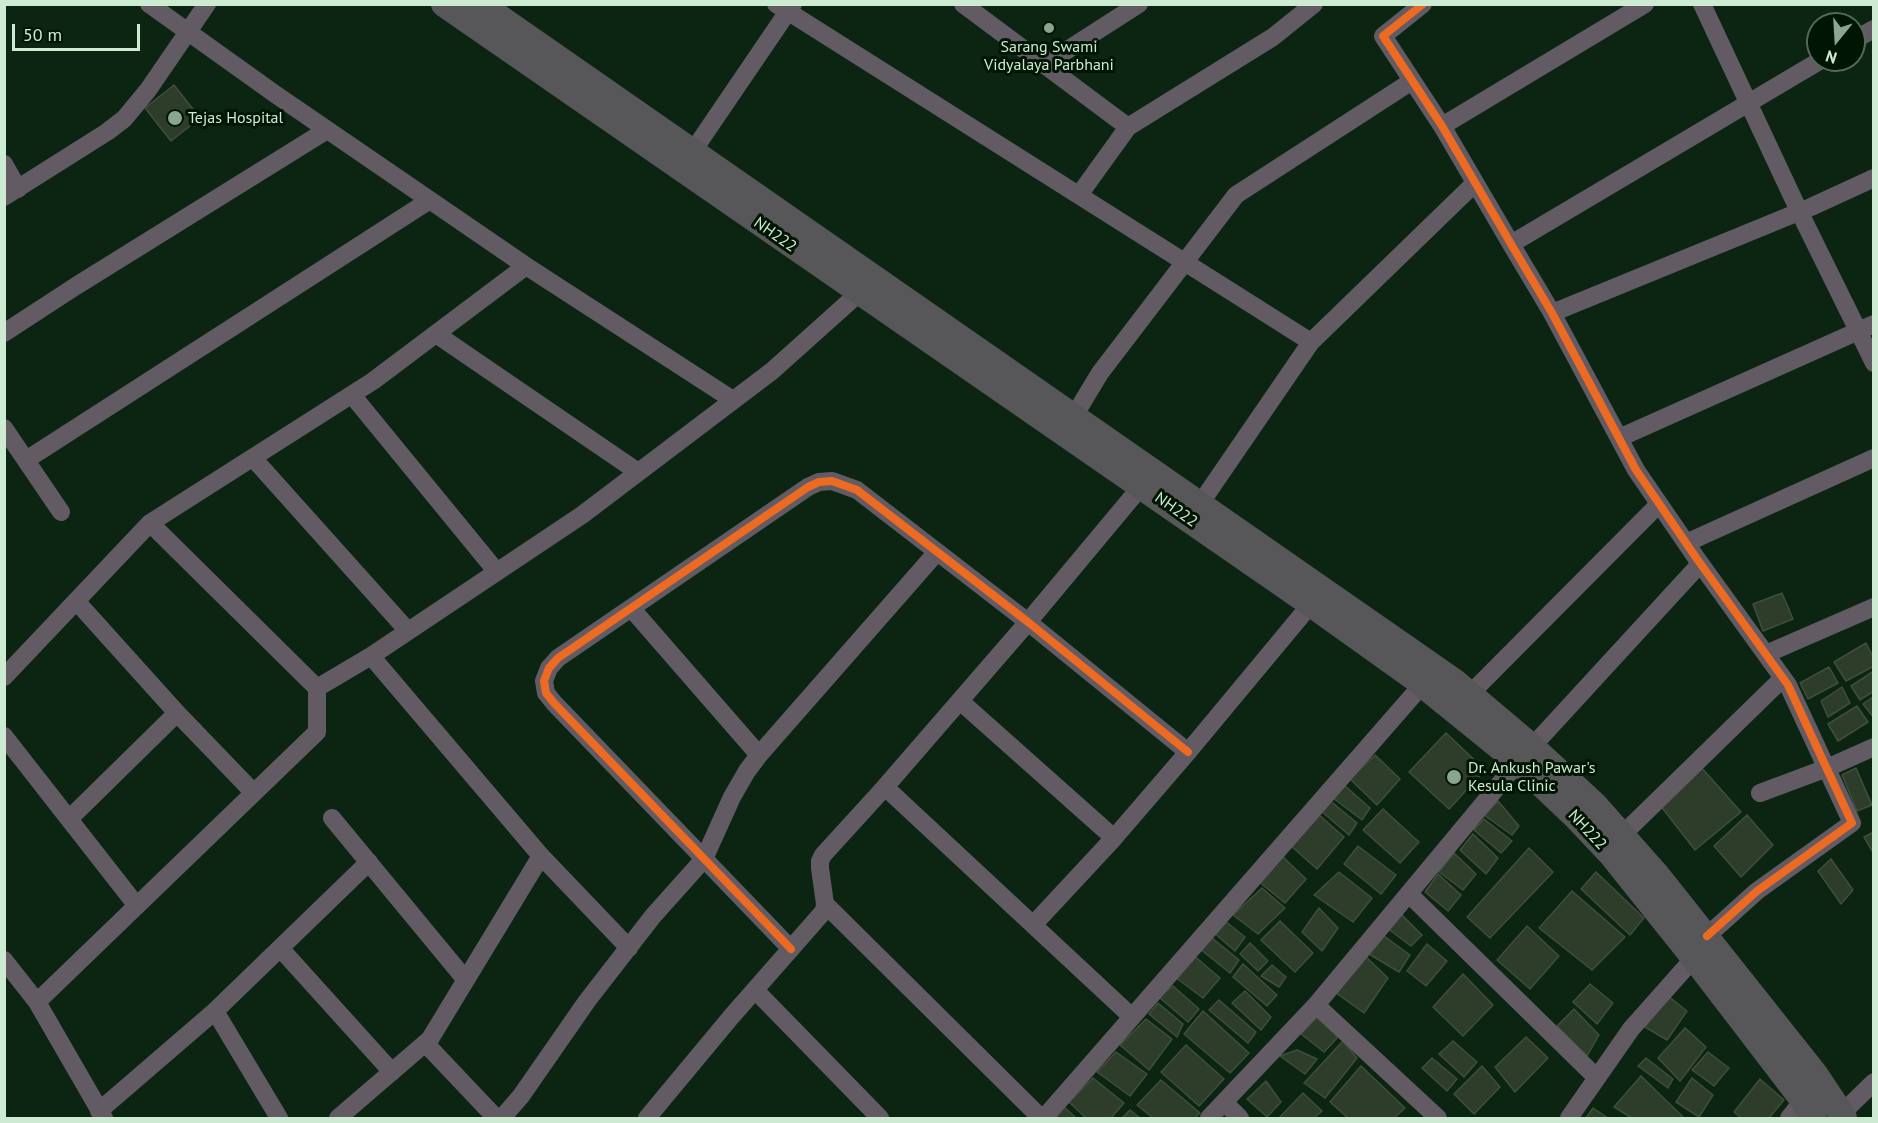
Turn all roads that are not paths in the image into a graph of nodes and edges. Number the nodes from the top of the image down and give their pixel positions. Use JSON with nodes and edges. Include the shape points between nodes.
{"nodes":[{"id":1,"x":149,"y":4,"type":"edge"},
{"id":2,"x":207,"y":4,"type":"edge"},
{"id":3,"x":444,"y":4,"type":"edge"},
{"id":4,"x":963,"y":4,"type":"edge"},
{"id":5,"x":1139,"y":4,"type":"edge"},
{"id":6,"x":1423,"y":4,"type":"edge"},
{"id":7,"x":1645,"y":4,"type":"edge"},
{"id":8,"x":1702,"y":4,"type":"edge"},
{"id":9,"x":786,"y":7,"type":"edge"},
{"id":10,"x":1307,"y":7,"type":"edge"},
{"id":11,"x":480,"y":10,"type":"edge"},
{"id":12,"x":188,"y":32,"type":"junction"},
{"id":13,"x":1044,"y":65,"type":"junction"},
{"id":14,"x":1806,"y":69,"type":"edge"},
{"id":15,"x":1412,"y":81,"type":"junction"},
{"id":16,"x":1748,"y":103,"type":"junction"},
{"id":17,"x":1442,"y":126,"type":"junction"},
{"id":18,"x":1128,"y":127,"type":"junction"},
{"id":19,"x":327,"y":130,"type":"junction"},
{"id":20,"x":693,"y":152,"type":"junction"},
{"id":21,"x":4,"y":164,"type":"edge"},
{"id":22,"x":1874,"y":178,"type":"edge"},
{"id":23,"x":1476,"y":183,"type":"junction"},
{"id":24,"x":11,"y":193,"type":"edge"},
{"id":25,"x":1079,"y":195,"type":"junction"},
{"id":26,"x":430,"y":200,"type":"junction"},
{"id":27,"x":1799,"y":211,"type":"junction"},
{"id":28,"x":1511,"y":244,"type":"junction"},
{"id":29,"x":1185,"y":261,"type":"junction"},
{"id":30,"x":526,"y":266,"type":"junction"},
{"id":31,"x":859,"y":292,"type":"junction"},
{"id":32,"x":1552,"y":313,"type":"junction"},
{"id":33,"x":1866,"y":327,"type":"edge"},
{"id":34,"x":4,"y":333,"type":"edge"},
{"id":35,"x":436,"y":334,"type":"junction"},
{"id":36,"x":1311,"y":342,"type":"junction"},
{"id":37,"x":1874,"y":363,"type":"edge"},
{"id":38,"x":352,"y":394,"type":"junction"},
{"id":39,"x":733,"y":400,"type":"junction"},
{"id":40,"x":1074,"y":417,"type":"junction"},
{"id":41,"x":4,"y":428,"type":"edge"},
{"id":42,"x":1619,"y":438,"type":"junction"},
{"id":43,"x":253,"y":458,"type":"junction"},
{"id":44,"x":1874,"y":458,"type":"edge"},
{"id":45,"x":26,"y":460,"type":"junction"},
{"id":46,"x":638,"y":472,"type":"junction"},
{"id":47,"x":1147,"y":479,"type":"junction"},
{"id":48,"x":1200,"y":504,"type":"junction"},
{"id":49,"x":1659,"y":504,"type":"junction"},
{"id":50,"x":61,"y":512,"type":"dead end"},
{"id":51,"x":150,"y":523,"type":"junction"},
{"id":52,"x":1686,"y":543,"type":"junction"},
{"id":53,"x":937,"y":552,"type":"junction"},
{"id":54,"x":1700,"y":564,"type":"junction"},
{"id":55,"x":497,"y":572,"type":"junction"},
{"id":56,"x":77,"y":602,"type":"junction"},
{"id":57,"x":1311,"y":604,"type":"junction"},
{"id":58,"x":1874,"y":607,"type":"edge"},
{"id":59,"x":631,"y":608,"type":"junction"},
{"id":60,"x":1028,"y":622,"type":"junction"},
{"id":61,"x":408,"y":631,"type":"junction"},
{"id":62,"x":1766,"y":654,"type":"junction"},
{"id":63,"x":371,"y":656,"type":"junction"},
{"id":64,"x":4,"y":676,"type":"edge"},
{"id":65,"x":1783,"y":678,"type":"junction"},
{"id":66,"x":1422,"y":685,"type":"junction"},
{"id":67,"x":317,"y":688,"type":"junction"},
{"id":68,"x":1469,"y":695,"type":"junction"},
{"id":69,"x":960,"y":701,"type":"junction"},
{"id":70,"x":177,"y":713,"type":"junction"},
{"id":71,"x":4,"y":736,"type":"edge"},
{"id":72,"x":1874,"y":747,"type":"edge"},
{"id":73,"x":1188,"y":752,"type":"junction"},
{"id":74,"x":759,"y":755,"type":"junction"},
{"id":75,"x":1525,"y":755,"type":"junction"},
{"id":76,"x":1827,"y":768,"type":"junction"},
{"id":77,"x":885,"y":787,"type":"junction"},
{"id":78,"x":254,"y":793,"type":"junction"},
{"id":79,"x":1760,"y":793,"type":"dead end"},
{"id":80,"x":332,"y":818,"type":"dead end"},
{"id":81,"x":69,"y":819,"type":"junction"},
{"id":82,"x":1621,"y":836,"type":"junction"},
{"id":83,"x":1114,"y":838,"type":"junction"},
{"id":84,"x":541,"y":856,"type":"junction"},
{"id":85,"x":704,"y":859,"type":"junction"},
{"id":86,"x":369,"y":862,"type":"junction"},
{"id":87,"x":1410,"y":894,"type":"junction"},
{"id":88,"x":825,"y":904,"type":"junction"},
{"id":89,"x":137,"y":906,"type":"junction"},
{"id":90,"x":1033,"y":925,"type":"junction"},
{"id":91,"x":1701,"y":947,"type":"junction"},
{"id":92,"x":280,"y":948,"type":"junction"},
{"id":93,"x":629,"y":948,"type":"junction"},
{"id":94,"x":791,"y":949,"type":"junction"},
{"id":95,"x":4,"y":960,"type":"edge"},
{"id":96,"x":465,"y":979,"type":"junction"},
{"id":97,"x":755,"y":990,"type":"junction"},
{"id":98,"x":37,"y":1002,"type":"junction"},
{"id":99,"x":1316,"y":1005,"type":"junction"},
{"id":100,"x":215,"y":1011,"type":"junction"},
{"id":101,"x":1132,"y":1017,"type":"junction"},
{"id":102,"x":425,"y":1043,"type":"junction"},
{"id":103,"x":392,"y":1072,"type":"junction"},
{"id":104,"x":1597,"y":1078,"type":"junction"},
{"id":105,"x":1874,"y":1082,"type":"edge"},
{"id":106,"x":1224,"y":1102,"type":"junction"},
{"id":107,"x":1802,"y":1112,"type":"edge"},
{"id":108,"x":102,"y":1115,"type":"edge"},
{"id":109,"x":1841,"y":1117,"type":"edge"},
{"id":110,"x":279,"y":1119,"type":"edge"},
{"id":111,"x":338,"y":1119,"type":"edge"},
{"id":112,"x":496,"y":1119,"type":"edge"},
{"id":113,"x":502,"y":1119,"type":"edge"},
{"id":114,"x":647,"y":1119,"type":"edge"},
{"id":115,"x":880,"y":1119,"type":"edge"},
{"id":116,"x":1042,"y":1119,"type":"edge"},
{"id":117,"x":1209,"y":1119,"type":"edge"},
{"id":118,"x":1240,"y":1119,"type":"edge"},
{"id":119,"x":1438,"y":1119,"type":"edge"},
{"id":120,"x":1569,"y":1119,"type":"edge"}],
"edges":[{"from":1,"to":12,"type":"street"},
{"from":2,"to":12,"type":"street"},
{"from":3,"to":11,"type":"highway","name":"NH222"},
{"from":4,"to":13,"type":"street"},
{"from":5,"to":13,"type":"street"},
{"from":6,"to":15,"type":"street","via":[[1383,36]]},
{"from":7,"to":17,"type":"street"},
{"from":8,"to":16,"type":"street"},
{"from":9,"to":20,"type":"street"},
{"from":9,"to":25,"type":"street"},
{"from":10,"to":18,"type":"street","via":[[1273,36]]},
{"from":11,"to":20,"type":"highway","name":"NH222"},
{"from":11,"to":31,"type":"highway","name":"NH222"},
{"from":12,"to":19,"type":"street"},
{"from":12,"to":24,"type":"street","via":[[124,120]]},
{"from":13,"to":18,"type":"street"},
{"from":14,"to":16,"type":"street"},
{"from":15,"to":17,"type":"street"},
{"from":15,"to":29,"type":"street","via":[[1236,195]]},
{"from":16,"to":27,"type":"street"},
{"from":16,"to":28,"type":"street"},
{"from":17,"to":23,"type":"street"},
{"from":18,"to":25,"type":"street"},
{"from":19,"to":26,"type":"street"},
{"from":19,"to":34,"type":"street"},
{"from":20,"to":40,"type":"highway","name":"NH222"},
{"from":21,"to":24,"type":"street"},
{"from":22,"to":27,"type":"street"},
{"from":23,"to":28,"type":"street"},
{"from":23,"to":36,"type":"street"},
{"from":25,"to":29,"type":"street"},
{"from":26,"to":30,"type":"street"},
{"from":26,"to":45,"type":"street"},
{"from":27,"to":32,"type":"street"},
{"from":27,"to":33,"type":"street"},
{"from":28,"to":32,"type":"street"},
{"from":29,"to":36,"type":"street"},
{"from":29,"to":40,"type":"street","via":[[1100,373]]},
{"from":30,"to":35,"type":"street"},
{"from":30,"to":39,"type":"street"},
{"from":31,"to":39,"type":"street","via":[[772,371]]},
{"from":31,"to":47,"type":"highway","name":"NH222"},
{"from":32,"to":42,"type":"street"},
{"from":33,"to":37,"type":"street"},
{"from":33,"to":42,"type":"street"},
{"from":35,"to":38,"type":"street"},
{"from":35,"to":46,"type":"street"},
{"from":36,"to":48,"type":"street"},
{"from":38,"to":43,"type":"street"},
{"from":38,"to":55,"type":"street"},
{"from":39,"to":46,"type":"street"},
{"from":40,"to":47,"type":"highway","name":"NH222"},
{"from":41,"to":45,"type":"street"},
{"from":42,"to":49,"type":"street"},
{"from":43,"to":51,"type":"street"},
{"from":43,"to":61,"type":"street"},
{"from":44,"to":52,"type":"street"},
{"from":45,"to":50,"type":"street"},
{"from":46,"to":55,"type":"street"},
{"from":47,"to":48,"type":"highway","name":"NH222"},
{"from":47,"to":57,"type":"highway","name":"NH222"},
{"from":47,"to":60,"type":"street"},
{"from":48,"to":68,"type":"highway","name":"NH222"},
{"from":49,"to":52,"type":"street"},
{"from":49,"to":68,"type":"street"},
{"from":51,"to":56,"type":"street"},
{"from":51,"to":67,"type":"street"},
{"from":52,"to":54,"type":"street"},
{"from":53,"to":59,"type":"street","via":[[857,490],[832,481],[819,482]]},
{"from":53,"to":60,"type":"street"},
{"from":53,"to":74,"type":"street"},
{"from":54,"to":62,"type":"street"},
{"from":54,"to":75,"type":"street"},
{"from":55,"to":61,"type":"street"},
{"from":56,"to":64,"type":"street"},
{"from":56,"to":70,"type":"street"},
{"from":57,"to":66,"type":"highway","name":"NH222"},
{"from":57,"to":73,"type":"street"},
{"from":58,"to":62,"type":"street"},
{"from":59,"to":74,"type":"street"},
{"from":59,"to":85,"type":"street","via":[[558,658],[544,681],[546,693]]},
{"from":60,"to":69,"type":"street"},
{"from":60,"to":73,"type":"street"},
{"from":61,"to":63,"type":"street"},
{"from":62,"to":65,"type":"street"},
{"from":63,"to":67,"type":"street"},
{"from":63,"to":84,"type":"street"},
{"from":65,"to":76,"type":"street"},
{"from":65,"to":82,"type":"street"},
{"from":66,"to":75,"type":"highway","name":"NH222"},
{"from":66,"to":101,"type":"street"},
{"from":67,"to":78,"type":"street","via":[[317,732]]},
{"from":68,"to":75,"type":"highway","name":"NH222"},
{"from":69,"to":77,"type":"street"},
{"from":69,"to":83,"type":"street"},
{"from":70,"to":78,"type":"street"},
{"from":70,"to":81,"type":"street"},
{"from":71,"to":81,"type":"street"},
{"from":72,"to":76,"type":"street"},
{"from":73,"to":83,"type":"street"},
{"from":74,"to":85,"type":"street","via":[[732,796]]},
{"from":75,"to":82,"type":"highway","name":"NH222","via":[[1595,805]]},
{"from":75,"to":87,"type":"street"},
{"from":75,"to":91,"type":"highway","name":"NH222","via":[[1576,817]]},
{"from":76,"to":79,"type":"street"},
{"from":76,"to":91,"type":"street","via":[[1852,823],[1757,891]]},
{"from":77,"to":88,"type":"street","via":[[823,855],[820,868]]},
{"from":77,"to":90,"type":"street"},
{"from":78,"to":89,"type":"street"},
{"from":80,"to":86,"type":"street"},
{"from":81,"to":89,"type":"street"},
{"from":82,"to":91,"type":"highway","name":"NH222","via":[[1658,875]]},
{"from":83,"to":90,"type":"street"},
{"from":84,"to":93,"type":"street"},
{"from":84,"to":96,"type":"street"},
{"from":85,"to":93,"type":"street"},
{"from":85,"to":94,"type":"street"},
{"from":86,"to":92,"type":"street"},
{"from":86,"to":96,"type":"street"},
{"from":87,"to":99,"type":"street"},
{"from":87,"to":104,"type":"street"},
{"from":88,"to":94,"type":"street","via":[[820,917]]},
{"from":88,"to":116,"type":"street"},
{"from":89,"to":98,"type":"street"},
{"from":90,"to":101,"type":"street"},
{"from":91,"to":104,"type":"street","via":[[1631,1029]]},
{"from":91,"to":107,"type":"highway","name":"NH222"},
{"from":91,"to":109,"type":"highway","name":"NH222","via":[[1815,1074]]},
{"from":92,"to":100,"type":"street"},
{"from":92,"to":103,"type":"street"},
{"from":93,"to":113,"type":"street"},
{"from":94,"to":97,"type":"street"},
{"from":95,"to":98,"type":"street"},
{"from":96,"to":102,"type":"street"},
{"from":97,"to":114,"type":"street"},
{"from":97,"to":115,"type":"street"},
{"from":98,"to":108,"type":"street"},
{"from":99,"to":106,"type":"street"},
{"from":99,"to":119,"type":"street"},
{"from":100,"to":108,"type":"street"},
{"from":100,"to":110,"type":"street"},
{"from":101,"to":116,"type":"street"},
{"from":102,"to":103,"type":"street"},
{"from":102,"to":112,"type":"street"},
{"from":103,"to":111,"type":"street"},
{"from":104,"to":120,"type":"street"},
{"from":105,"to":109,"type":"street"},
{"from":106,"to":117,"type":"street"},
{"from":106,"to":118,"type":"street"}]}
